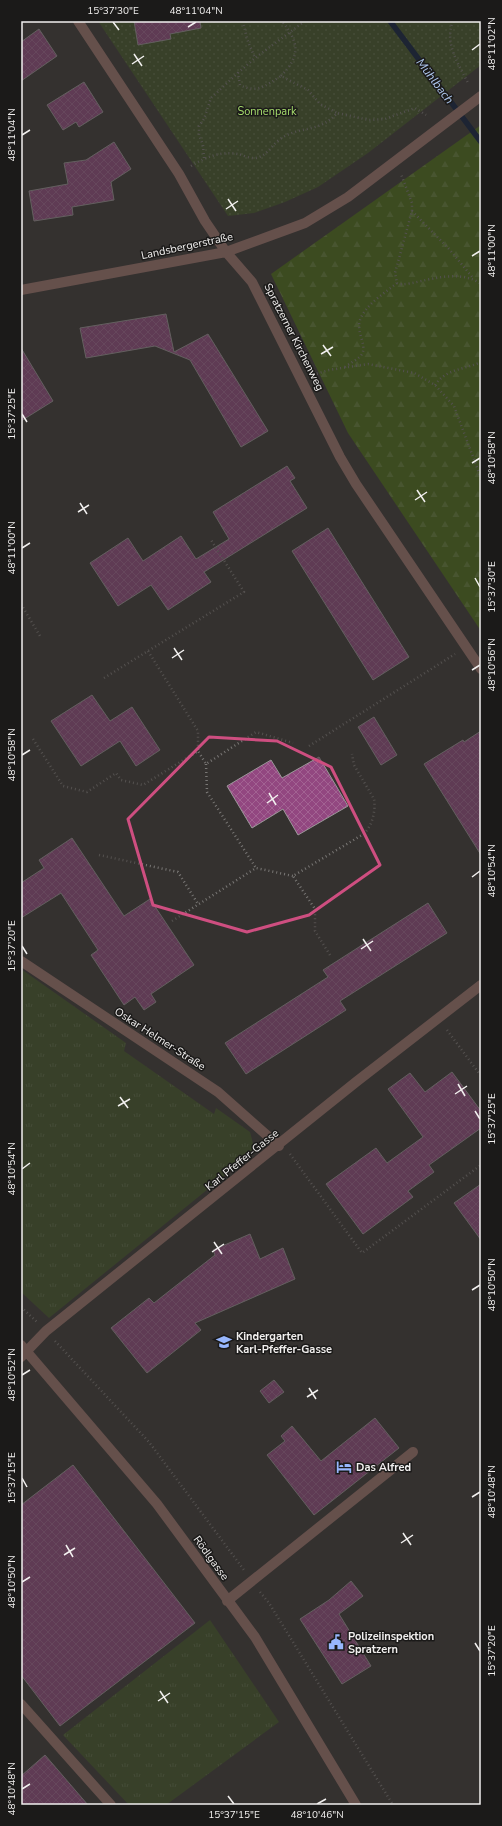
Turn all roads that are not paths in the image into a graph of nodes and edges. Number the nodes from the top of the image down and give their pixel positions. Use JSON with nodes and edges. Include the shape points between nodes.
{"nodes":[{"id":1,"x":78,"y":21,"type":"edge"},
{"id":2,"x":480,"y":97,"type":"edge"},
{"id":3,"x":226,"y":252,"type":"junction"},
{"id":4,"x":21,"y":290,"type":"edge"},
{"id":5,"x":481,"y":669,"type":"edge"},
{"id":6,"x":21,"y":961,"type":"edge"},
{"id":7,"x":481,"y":985,"type":"edge"},
{"id":8,"x":279,"y":1146,"type":"junction"},
{"id":9,"x":23,"y":1351,"type":"edge"},
{"id":10,"x":413,"y":1452,"type":"dead end"},
{"id":11,"x":227,"y":1601,"type":"junction"},
{"id":12,"x":21,"y":1704,"type":"edge"},
{"id":13,"x":111,"y":1805,"type":"edge"},
{"id":14,"x":356,"y":1805,"type":"edge"}],
"edges":[{"from":1,"to":3,"type":"street","name":"Spratzerner Kirchenweg","via":[[179,174]]},
{"from":2,"to":3,"type":"street","name":"Landsbergerstraße","via":[[348,197],[305,223]]},
{"from":3,"to":4,"type":"street","name":"Landsbergerstraße"},
{"from":3,"to":5,"type":"street","name":"Spratzerner Kirchenweg","via":[[252,282],[356,484]]},
{"from":6,"to":8,"type":"street","name":"Oskar Helmer-Straße","via":[[218,1092]]},
{"from":7,"to":8,"type":"street","name":"Karl Pfeffer-Gasse","via":[[356,1082]]},
{"from":8,"to":9,"type":"street","name":"Karl Pfeffer-Gasse"},
{"from":9,"to":11,"type":"street","name":"Rödlgasse","via":[[157,1504]]},
{"from":10,"to":11,"type":"street"},
{"from":11,"to":14,"type":"street","name":"Rödlgasse","via":[[255,1637]]},
{"from":12,"to":13,"type":"street"}]}
